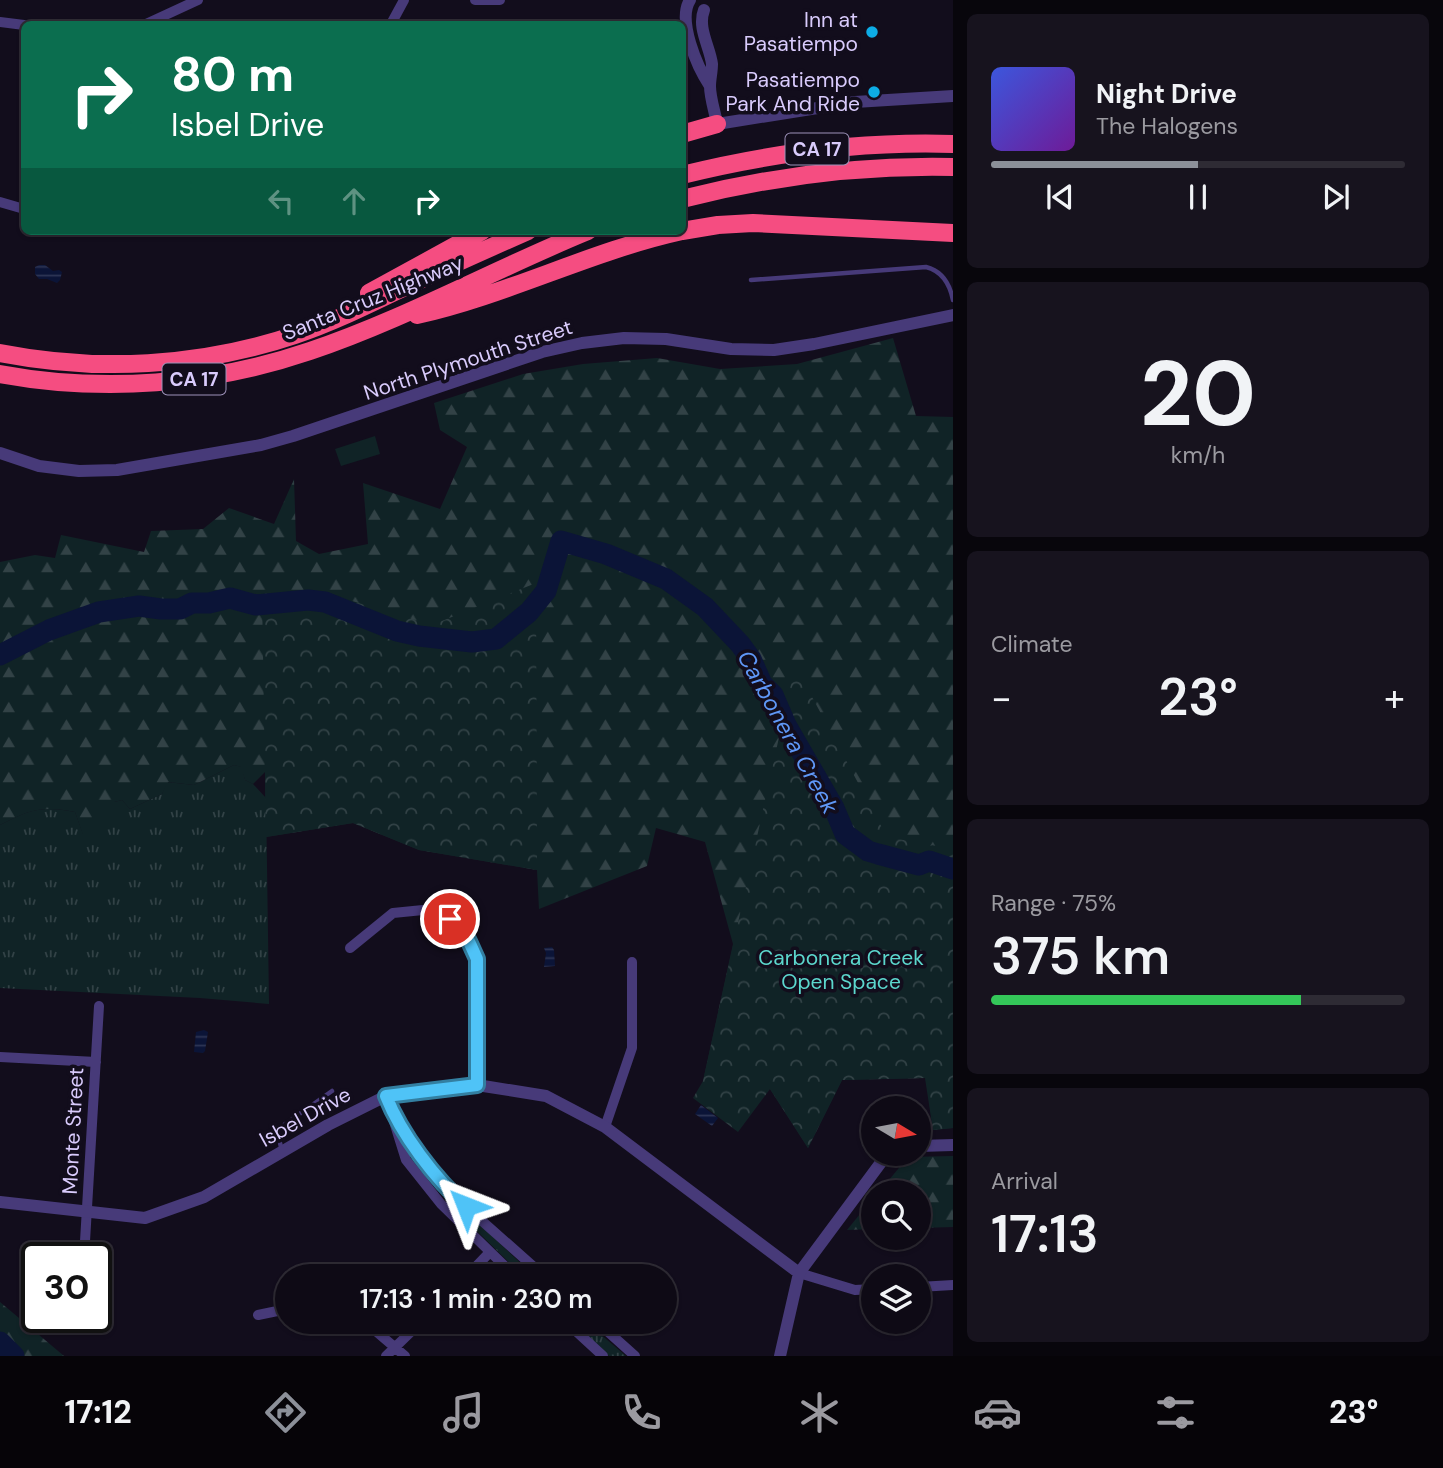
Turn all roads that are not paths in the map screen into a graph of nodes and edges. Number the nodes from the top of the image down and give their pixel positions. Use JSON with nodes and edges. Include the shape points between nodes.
{"nodes":[{"id":1,"x":198,"y":0,"type":"edge"},
{"id":2,"x":404,"y":0,"type":"edge"},
{"id":3,"x":475,"y":0,"type":"edge"},
{"id":4,"x":500,"y":0,"type":"edge"},
{"id":5,"x":690,"y":0,"type":"edge"},
{"id":6,"x":702,"y":5,"type":"edge"},
{"id":7,"x":152,"y":21,"type":"edge"},
{"id":8,"x":393,"y":21,"type":"edge"},
{"id":9,"x":0,"y":22,"type":"edge"},
{"id":10,"x":21,"y":25,"type":"edge"},
{"id":11,"x":710,"y":86,"type":"junction"},
{"id":12,"x":953,"y":96,"type":"edge"},
{"id":13,"x":717,"y":124,"type":"junction"},
{"id":14,"x":686,"y":133,"type":"edge"},
{"id":15,"x":953,"y":144,"type":"edge"},
{"id":16,"x":953,"y":167,"type":"edge"},
{"id":17,"x":686,"y":174,"type":"edge"},
{"id":18,"x":686,"y":198,"type":"edge"},
{"id":19,"x":0,"y":202,"type":"edge"},
{"id":20,"x":21,"y":208,"type":"edge"},
{"id":21,"x":686,"y":230,"type":"edge"},
{"id":22,"x":953,"y":233,"type":"edge"},
{"id":23,"x":475,"y":235,"type":"edge"},
{"id":24,"x":519,"y":235,"type":"edge"},
{"id":25,"x":579,"y":235,"type":"edge"},
{"id":26,"x":668,"y":235,"type":"edge"},
{"id":27,"x":751,"y":280,"type":"dead end"},
{"id":28,"x":953,"y":300,"type":"edge"},
{"id":29,"x":953,"y":315,"type":"edge"},
{"id":30,"x":379,"y":323,"type":"junction"},
{"id":31,"x":318,"y":326,"type":"junction"},
{"id":32,"x":0,"y":352,"type":"edge"},
{"id":33,"x":0,"y":374,"type":"edge"},
{"id":34,"x":0,"y":453,"type":"edge"},
{"id":35,"x":349,"y":948,"type":"dead end"},
{"id":36,"x":632,"y":962,"type":"dead end"},
{"id":37,"x":99,"y":1006,"type":"dead end"},
{"id":38,"x":0,"y":1058,"type":"edge"},
{"id":39,"x":96,"y":1062,"type":"junction"},
{"id":40,"x":477,"y":1085,"type":"junction"},
{"id":41,"x":332,"y":1091,"type":"dead end"},
{"id":42,"x":386,"y":1096,"type":"junction"},
{"id":43,"x":394,"y":1115,"type":"junction"},
{"id":44,"x":605,"y":1127,"type":"junction"},
{"id":45,"x":953,"y":1145,"type":"edge"},
{"id":46,"x":931,"y":1146,"type":"edge"},
{"id":47,"x":282,"y":1152,"type":"junction"},
{"id":48,"x":878,"y":1166,"type":"edge"},
{"id":49,"x":0,"y":1202,"type":"edge"},
{"id":50,"x":88,"y":1212,"type":"junction"},
{"id":51,"x":85,"y":1242,"type":"edge"},
{"id":52,"x":490,"y":1252,"type":"junction"},
{"id":53,"x":478,"y":1264,"type":"edge"},
{"id":54,"x":502,"y":1264,"type":"edge"},
{"id":55,"x":530,"y":1264,"type":"edge"},
{"id":56,"x":799,"y":1273,"type":"junction"},
{"id":57,"x":953,"y":1285,"type":"edge"},
{"id":58,"x":931,"y":1286,"type":"edge"},
{"id":59,"x":861,"y":1290,"type":"edge"},
{"id":60,"x":275,"y":1312,"type":"edge"},
{"id":61,"x":258,"y":1315,"type":"dead end"},
{"id":62,"x":380,"y":1334,"type":"edge"},
{"id":63,"x":409,"y":1334,"type":"edge"},
{"id":64,"x":579,"y":1334,"type":"edge"},
{"id":65,"x":610,"y":1334,"type":"edge"},
{"id":66,"x":396,"y":1347,"type":"junction"},
{"id":67,"x":386,"y":1356,"type":"edge"},
{"id":68,"x":405,"y":1356,"type":"edge"},
{"id":69,"x":603,"y":1356,"type":"edge"},
{"id":70,"x":635,"y":1356,"type":"edge"},
{"id":71,"x":780,"y":1356,"type":"edge"}],
"edges":[{"from":1,"to":7,"type":"street"},
{"from":2,"to":8,"type":"street"},
{"from":3,"to":4,"type":"street"},
{"from":5,"to":11,"type":"street","via":[[685,12],[692,55]]},
{"from":6,"to":11,"type":"street"},
{"from":9,"to":10,"type":"street"},
{"from":11,"to":13,"type":"street"},
{"from":12,"to":13,"type":"street","via":[[855,102]]},
{"from":13,"to":14,"type":"highway"},
{"from":15,"to":17,"type":"highway","number":"CA 17","via":[[827,148]]},
{"from":16,"to":18,"type":"highway","number":"CA 17","via":[[804,174]]},
{"from":19,"to":20,"type":"street"},
{"from":21,"to":22,"type":"highway","via":[[753,223]]},
{"from":23,"to":31,"type":"highway"},
{"from":24,"to":31,"type":"highway","name":"Santa Cruz Highway","number":"CA 17"},
{"from":25,"to":30,"type":"highway","name":"Santa Cruz Highway","number":"CA 17"},
{"from":26,"to":30,"type":"highway","via":[[462,304]]},
{"from":27,"to":28,"type":"lane","via":[[926,267],[950,285]]},
{"from":29,"to":34,"type":"street","name":"North Plymouth Street","via":[[774,350],[645,338],[582,343],[542,352],[261,445],[117,470],[40,466]]},
{"from":30,"to":33,"type":"highway","name":"Santa Cruz Highway","number":"CA 17","via":[[286,359],[188,379],[88,384]]},
{"from":31,"to":32,"type":"highway","name":"Santa Cruz Highway","number":"CA 17","via":[[250,348],[167,361],[84,363]]},
{"from":35,"to":40,"type":"street","via":[[393,913],[423,910],[450,919],[467,937],[477,959]]},
{"from":36,"to":44,"type":"street","via":[[632,1048]]},
{"from":37,"to":39,"type":"street","name":"Monte Street"},
{"from":38,"to":39,"type":"street"},
{"from":39,"to":50,"type":"street","name":"Monte Street"},
{"from":40,"to":42,"type":"street","name":"Isbel Drive"},
{"from":40,"to":44,"type":"street","name":"Isbel Drive","via":[[547,1096]]},
{"from":41,"to":47,"type":"lane","via":[[281,1128]]},
{"from":42,"to":43,"type":"street"},
{"from":42,"to":47,"type":"street","name":"Isbel Drive"},
{"from":43,"to":52,"type":"street","via":[[407,1160],[441,1205]]},
{"from":43,"to":55,"type":"street","via":[[446,1189]]},
{"from":44,"to":56,"type":"street","name":"Isbel Drive"},
{"from":45,"to":46,"type":"street"},
{"from":47,"to":50,"type":"street","name":"Isbel Drive","via":[[204,1197],[145,1217]]},
{"from":48,"to":56,"type":"street"},
{"from":49,"to":50,"type":"street","name":"Isbel Drive"},
{"from":50,"to":51,"type":"street","name":"Monte Street"},
{"from":52,"to":53,"type":"street"},
{"from":52,"to":54,"type":"street"},
{"from":56,"to":59,"type":"street","name":"Isbel Drive"},
{"from":56,"to":71,"type":"street"},
{"from":57,"to":58,"type":"street"},
{"from":60,"to":61,"type":"street"},
{"from":62,"to":66,"type":"street"},
{"from":63,"to":66,"type":"street"},
{"from":64,"to":69,"type":"street"},
{"from":65,"to":70,"type":"street"},
{"from":66,"to":67,"type":"street"},
{"from":66,"to":68,"type":"street"}]}
